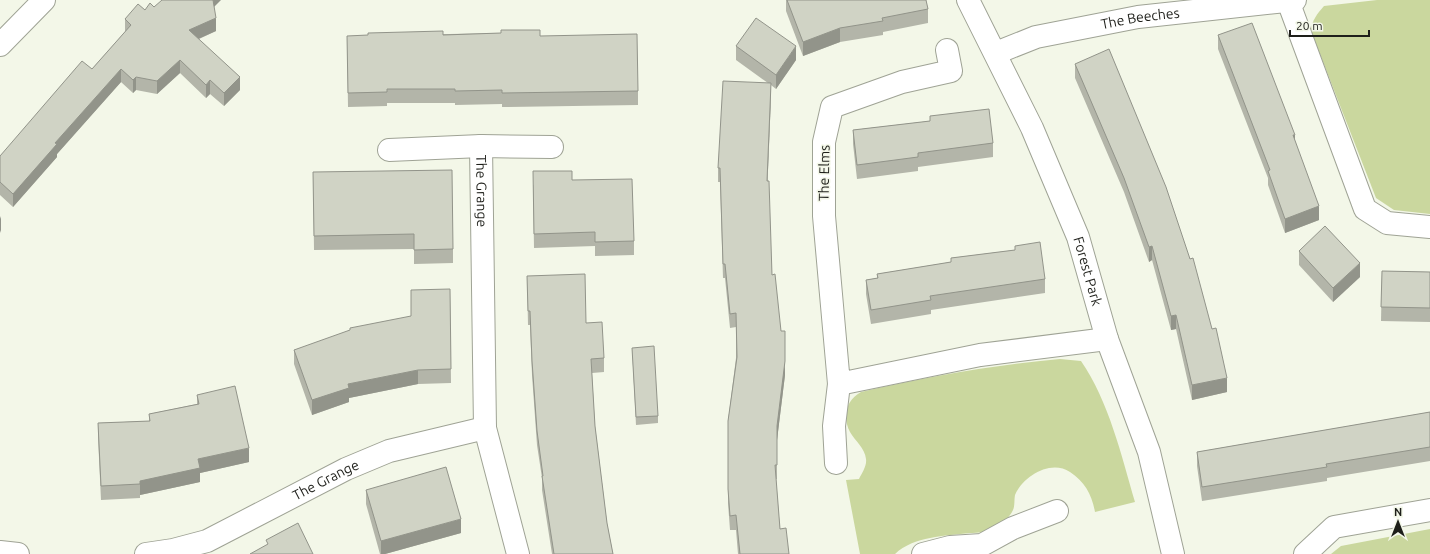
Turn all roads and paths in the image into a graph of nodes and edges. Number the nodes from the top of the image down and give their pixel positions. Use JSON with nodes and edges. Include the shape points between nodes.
{"nodes":[{"id":1,"x":44,"y":0,"type":"edge"},
{"id":2,"x":968,"y":0,"type":"edge"},
{"id":3,"x":1292,"y":0,"type":"edge"},
{"id":4,"x":1,"y":42,"type":"edge"},
{"id":5,"x":947,"y":50,"type":"dead end"},
{"id":6,"x":996,"y":53,"type":"junction"},
{"id":7,"x":481,"y":146,"type":"junction"},
{"id":8,"x":552,"y":147,"type":"dead end"},
{"id":9,"x":389,"y":150,"type":"dead end"},
{"id":10,"x":1430,"y":227,"type":"edge"},
{"id":11,"x":1106,"y":339,"type":"junction"},
{"id":12,"x":839,"y":384,"type":"junction"},
{"id":13,"x":485,"y":428,"type":"junction"},
{"id":14,"x":836,"y":464,"type":"dead end"},
{"id":15,"x":1430,"y":510,"type":"edge"},
{"id":16,"x":1057,"y":511,"type":"dead end"},
{"id":17,"x":0,"y":552,"type":"edge"},
{"id":18,"x":174,"y":552,"type":"edge"},
{"id":19,"x":18,"y":554,"type":"edge"},
{"id":20,"x":146,"y":554,"type":"edge"},
{"id":21,"x":518,"y":554,"type":"edge"},
{"id":22,"x":923,"y":554,"type":"edge"},
{"id":23,"x":1173,"y":554,"type":"edge"},
{"id":24,"x":1305,"y":554,"type":"edge"}],
"edges":[{"from":1,"to":4,"type":"street"},
{"from":2,"to":6,"type":"street","name":"Forest Park"},
{"from":3,"to":6,"type":"street","name":"The Beeches","via":[[1138,17],[1036,37]]},
{"from":3,"to":10,"type":"street","name":"The Beeches","via":[[1365,209],[1387,223]]},
{"from":5,"to":12,"type":"street","name":"The Elms","via":[[951,71],[902,82],[832,107],[824,142],[824,216]]},
{"from":6,"to":11,"type":"street","name":"Forest Park","via":[[1032,128],[1078,237]]},
{"from":7,"to":8,"type":"street","name":"The Grange"},
{"from":7,"to":9,"type":"street","name":"The Grange"},
{"from":7,"to":13,"type":"street","name":"The Grange"},
{"from":11,"to":12,"type":"street","via":[[980,355]]},
{"from":11,"to":23,"type":"street","name":"Forest Park","via":[[1149,452]]},
{"from":12,"to":14,"type":"street","name":"The Elms","via":[[834,426]]},
{"from":13,"to":18,"type":"street","name":"The Grange","via":[[389,451],[346,469],[207,541]]},
{"from":13,"to":21,"type":"street","name":"The Grange"},
{"from":15,"to":24,"type":"street","via":[[1334,527]]},
{"from":16,"to":22,"type":"street","via":[[1013,528],[982,545],[950,547]]},
{"from":17,"to":19,"type":"street"},
{"from":18,"to":20,"type":"street","name":"The Grange"}]}
